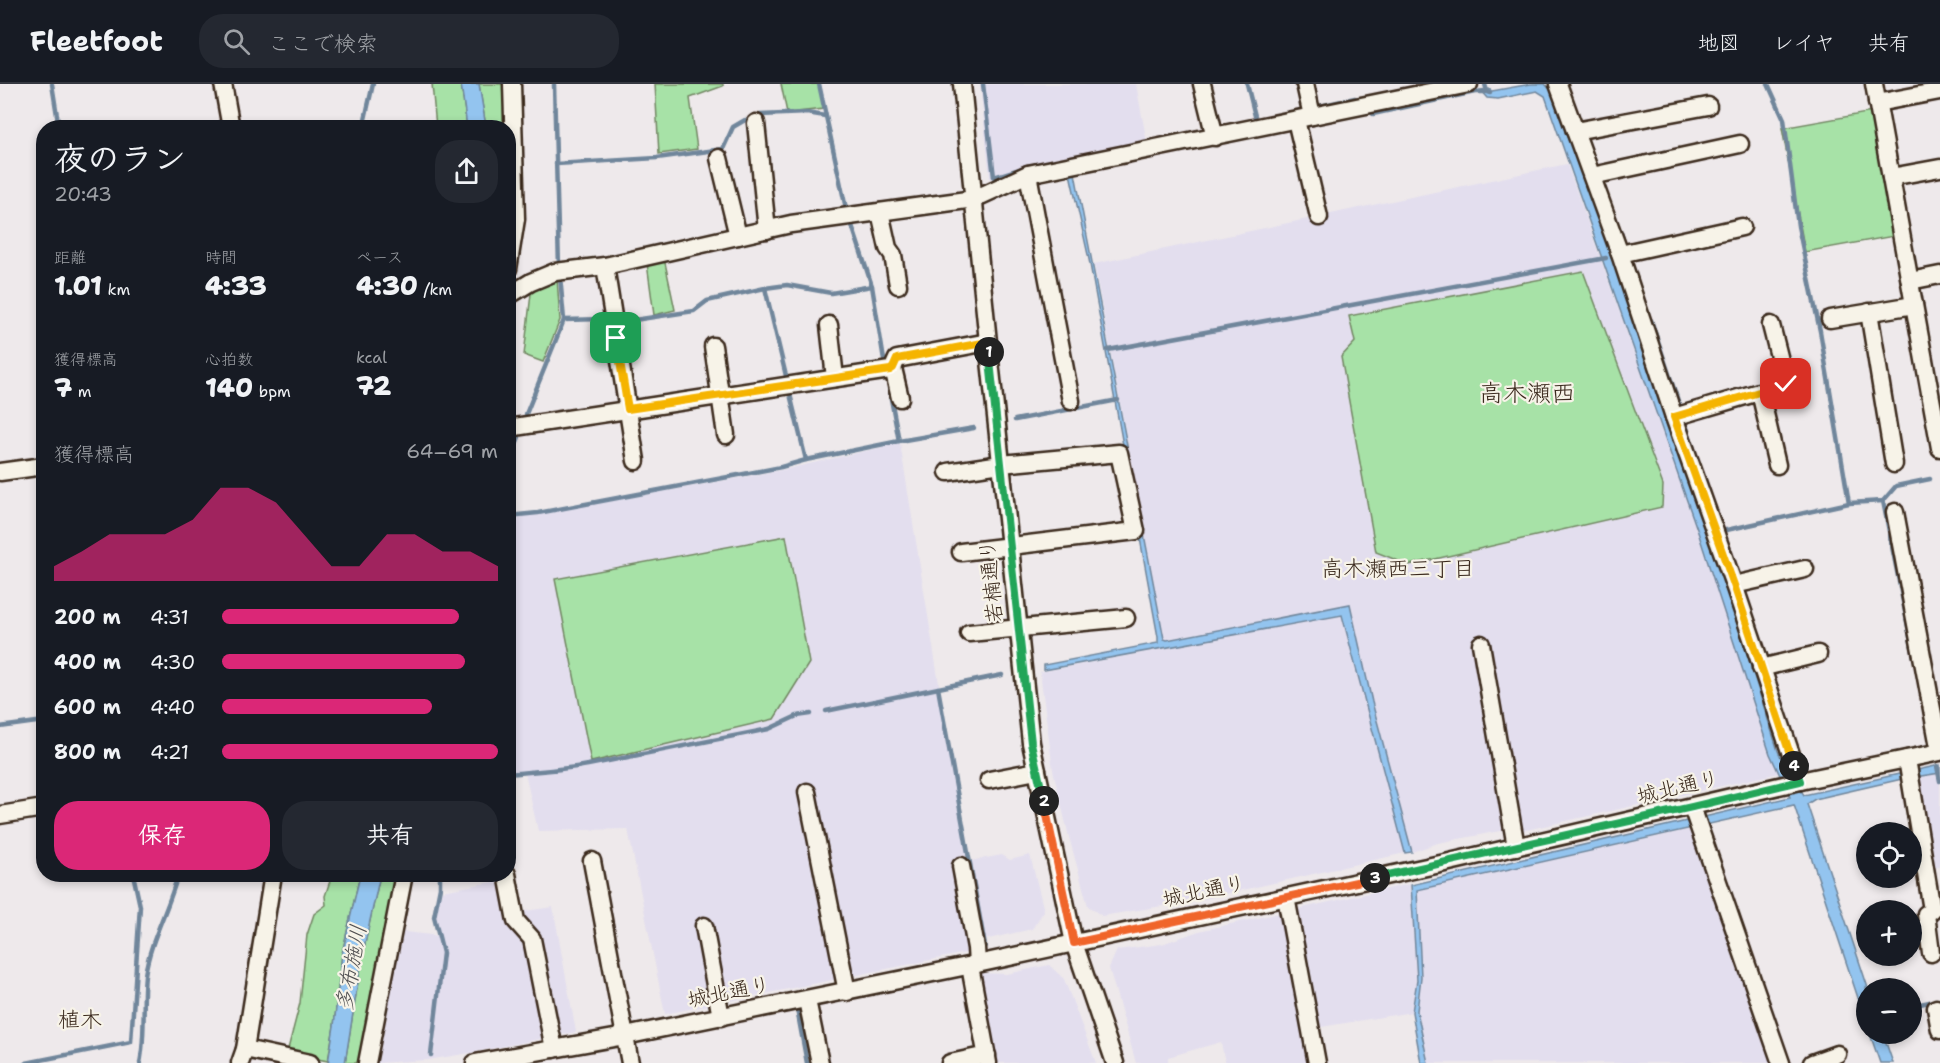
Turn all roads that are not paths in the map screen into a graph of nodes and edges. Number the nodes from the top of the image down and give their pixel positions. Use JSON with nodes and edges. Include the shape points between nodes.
{"nodes":[{"id":1,"x":223,"y":84,"type":"edge"},
{"id":2,"x":962,"y":84,"type":"edge"},
{"id":3,"x":1202,"y":84,"type":"edge"},
{"id":4,"x":1305,"y":84,"type":"edge"},
{"id":5,"x":1469,"y":84,"type":"edge"},
{"id":6,"x":1558,"y":84,"type":"edge"},
{"id":7,"x":1874,"y":84,"type":"edge"},
{"id":8,"x":515,"y":85,"type":"edge"},
{"id":9,"x":1940,"y":91,"type":"edge"},
{"id":10,"x":1877,"y":103,"type":"junction"},
{"id":11,"x":1708,"y":106,"type":"dead end"},
{"id":12,"x":1307,"y":112,"type":"junction"},
{"id":13,"x":230,"y":120,"type":"edge"},
{"id":14,"x":515,"y":120,"type":"edge"},
{"id":15,"x":756,"y":123,"type":"dead end"},
{"id":16,"x":1213,"y":131,"type":"junction"},
{"id":17,"x":1575,"y":131,"type":"junction"},
{"id":18,"x":1740,"y":144,"type":"dead end"},
{"id":19,"x":719,"y":158,"type":"dead end"},
{"id":20,"x":1940,"y":168,"type":"edge"},
{"id":21,"x":1028,"y":174,"type":"junction"},
{"id":22,"x":1592,"y":176,"type":"junction"},
{"id":23,"x":1891,"y":177,"type":"junction"},
{"id":24,"x":974,"y":199,"type":"junction"},
{"id":25,"x":880,"y":212,"type":"junction"},
{"id":26,"x":1319,"y":217,"type":"dead end"},
{"id":27,"x":766,"y":225,"type":"junction"},
{"id":28,"x":1742,"y":227,"type":"dead end"},
{"id":29,"x":738,"y":236,"type":"junction"},
{"id":30,"x":1620,"y":254,"type":"junction"},
{"id":31,"x":605,"y":266,"type":"junction"},
{"id":32,"x":1940,"y":275,"type":"edge"},
{"id":33,"x":1910,"y":281,"type":"junction"},
{"id":34,"x":898,"y":285,"type":"dead end"},
{"id":35,"x":516,"y":291,"type":"edge"},
{"id":36,"x":1914,"y":305,"type":"junction"},
{"id":37,"x":1869,"y":312,"type":"junction"},
{"id":38,"x":1830,"y":319,"type":"dead end"},
{"id":39,"x":829,"y":325,"type":"dead end"},
{"id":40,"x":1771,"y":325,"type":"dead end"},
{"id":41,"x":988,"y":342,"type":"junction"},
{"id":42,"x":713,"y":346,"type":"dead end"},
{"id":43,"x":1932,"y":355,"type":"edge"},
{"id":44,"x":893,"y":368,"type":"junction"},
{"id":45,"x":835,"y":378,"type":"junction"},
{"id":46,"x":1760,"y":392,"type":"junction"},
{"id":47,"x":720,"y":395,"type":"junction"},
{"id":48,"x":900,"y":398,"type":"dead end"},
{"id":49,"x":1071,"y":401,"type":"dead end"},
{"id":50,"x":628,"y":409,"type":"junction"},
{"id":51,"x":1681,"y":415,"type":"junction"},
{"id":52,"x":516,"y":427,"type":"edge"},
{"id":53,"x":1938,"y":430,"type":"edge"},
{"id":54,"x":726,"y":435,"type":"dead end"},
{"id":55,"x":1940,"y":448,"type":"edge"},
{"id":56,"x":636,"y":461,"type":"dead end"},
{"id":57,"x":1000,"y":464,"type":"junction"},
{"id":58,"x":1777,"y":465,"type":"dead end"},
{"id":59,"x":1894,"y":465,"type":"dead end"},
{"id":60,"x":36,"y":467,"type":"edge"},
{"id":61,"x":0,"y":472,"type":"edge"},
{"id":62,"x":948,"y":472,"type":"dead end"},
{"id":63,"x":1895,"y":512,"type":"dead end"},
{"id":64,"x":1009,"y":547,"type":"junction"},
{"id":65,"x":962,"y":552,"type":"dead end"},
{"id":66,"x":1804,"y":569,"type":"dead end"},
{"id":67,"x":1734,"y":585,"type":"junction"},
{"id":68,"x":1126,"y":618,"type":"dead end"},
{"id":69,"x":1018,"y":628,"type":"junction"},
{"id":70,"x":969,"y":633,"type":"dead end"},
{"id":71,"x":1481,"y":644,"type":"dead end"},
{"id":72,"x":1818,"y":654,"type":"dead end"},
{"id":73,"x":1761,"y":668,"type":"junction"},
{"id":74,"x":1940,"y":752,"type":"edge"},
{"id":75,"x":1909,"y":770,"type":"junction"},
{"id":76,"x":1037,"y":771,"type":"junction"},
{"id":77,"x":989,"y":780,"type":"dead end"},
{"id":78,"x":1800,"y":781,"type":"junction"},
{"id":79,"x":807,"y":792,"type":"dead end"},
{"id":80,"x":36,"y":809,"type":"edge"},
{"id":81,"x":0,"y":815,"type":"edge"},
{"id":82,"x":1696,"y":818,"type":"junction"},
{"id":83,"x":1516,"y":847,"type":"junction"},
{"id":84,"x":592,"y":861,"type":"dead end"},
{"id":85,"x":962,"y":866,"type":"dead end"},
{"id":86,"x":272,"y":882,"type":"edge"},
{"id":87,"x":402,"y":882,"type":"edge"},
{"id":88,"x":509,"y":882,"type":"edge"},
{"id":89,"x":1286,"y":897,"type":"junction"},
{"id":90,"x":704,"y":926,"type":"dead end"},
{"id":91,"x":1074,"y":943,"type":"junction"},
{"id":92,"x":1931,"y":953,"type":"dead end"},
{"id":93,"x":974,"y":965,"type":"junction"},
{"id":94,"x":847,"y":992,"type":"junction"},
{"id":95,"x":807,"y":1000,"type":"junction"},
{"id":96,"x":1936,"y":1008,"type":"dead end"},
{"id":97,"x":722,"y":1017,"type":"junction"},
{"id":98,"x":1940,"y":1030,"type":"edge"},
{"id":99,"x":625,"y":1036,"type":"junction"},
{"id":100,"x":554,"y":1049,"type":"junction"},
{"id":101,"x":1837,"y":1054,"type":"dead end"},
{"id":102,"x":243,"y":1056,"type":"edge"},
{"id":103,"x":987,"y":1059,"type":"edge"},
{"id":104,"x":308,"y":1063,"type":"edge"},
{"id":105,"x":367,"y":1063,"type":"edge"},
{"id":106,"x":475,"y":1063,"type":"edge"},
{"id":107,"x":630,"y":1063,"type":"edge"},
{"id":108,"x":820,"y":1063,"type":"edge"},
{"id":109,"x":950,"y":1063,"type":"edge"},
{"id":110,"x":1116,"y":1063,"type":"edge"},
{"id":111,"x":1317,"y":1063,"type":"edge"},
{"id":112,"x":1781,"y":1063,"type":"edge"},
{"id":113,"x":1812,"y":1063,"type":"edge"}],
"edges":[{"from":1,"to":13,"type":"street"},
{"from":2,"to":24,"type":"street","name":"若楠通り"},
{"from":3,"to":16,"type":"street"},
{"from":4,"to":12,"type":"street"},
{"from":5,"to":12,"type":"street"},
{"from":6,"to":17,"type":"street"},
{"from":7,"to":10,"type":"street"},
{"from":8,"to":14,"type":"street"},
{"from":9,"to":10,"type":"street"},
{"from":10,"to":23,"type":"street"},
{"from":11,"to":17,"type":"street"},
{"from":12,"to":16,"type":"street"},
{"from":12,"to":26,"type":"street"},
{"from":15,"to":27,"type":"street"},
{"from":16,"to":21,"type":"street"},
{"from":17,"to":22,"type":"street"},
{"from":18,"to":22,"type":"street"},
{"from":19,"to":29,"type":"street"},
{"from":20,"to":23,"type":"street"},
{"from":21,"to":24,"type":"street"},
{"from":21,"to":49,"type":"street"},
{"from":22,"to":30,"type":"street"},
{"from":23,"to":33,"type":"street"},
{"from":24,"to":25,"type":"street"},
{"from":24,"to":41,"type":"street","name":"若楠通り"},
{"from":25,"to":27,"type":"street"},
{"from":25,"to":34,"type":"street"},
{"from":27,"to":29,"type":"street"},
{"from":28,"to":30,"type":"street"},
{"from":29,"to":31,"type":"street"},
{"from":30,"to":51,"type":"street"},
{"from":31,"to":35,"type":"street","via":[[560,272]]},
{"from":31,"to":50,"type":"street"},
{"from":32,"to":33,"type":"street"},
{"from":33,"to":36,"type":"street"},
{"from":36,"to":37,"type":"street"},
{"from":36,"to":43,"type":"street"},
{"from":37,"to":38,"type":"street"},
{"from":37,"to":59,"type":"street"},
{"from":39,"to":45,"type":"street"},
{"from":40,"to":46,"type":"street","via":[[1786,384]]},
{"from":41,"to":44,"type":"street","via":[[897,359]]},
{"from":41,"to":57,"type":"street","name":"若楠通り"},
{"from":42,"to":47,"type":"street"},
{"from":43,"to":53,"type":"street"},
{"from":44,"to":45,"type":"street"},
{"from":44,"to":48,"type":"street"},
{"from":45,"to":47,"type":"street"},
{"from":46,"to":51,"type":"street"},
{"from":46,"to":58,"type":"street"},
{"from":47,"to":50,"type":"street"},
{"from":47,"to":54,"type":"street"},
{"from":50,"to":52,"type":"street"},
{"from":50,"to":56,"type":"street"},
{"from":51,"to":67,"type":"street"},
{"from":53,"to":55,"type":"street"},
{"from":57,"to":62,"type":"street"},
{"from":57,"to":64,"type":"street","name":"若楠通り"},
{"from":57,"to":64,"type":"street","via":[[1119,453],[1136,531]]},
{"from":60,"to":61,"type":"street"},
{"from":63,"to":74,"type":"street"},
{"from":64,"to":65,"type":"street"},
{"from":64,"to":69,"type":"street","name":"若楠通り"},
{"from":66,"to":67,"type":"street"},
{"from":67,"to":73,"type":"street"},
{"from":68,"to":69,"type":"street"},
{"from":69,"to":70,"type":"street"},
{"from":69,"to":76,"type":"street","name":"若楠通り"},
{"from":71,"to":83,"type":"street"},
{"from":72,"to":73,"type":"street"},
{"from":73,"to":78,"type":"street"},
{"from":74,"to":75,"type":"street","name":"城北通り"},
{"from":75,"to":78,"type":"street","name":"城北通り"},
{"from":75,"to":92,"type":"street","via":[[1932,910],[1926,915]]},
{"from":76,"to":77,"type":"street"},
{"from":76,"to":91,"type":"street","name":"若楠通り"},
{"from":78,"to":82,"type":"street","name":"城北通り"},
{"from":79,"to":94,"type":"street"},
{"from":80,"to":81,"type":"street"},
{"from":82,"to":83,"type":"street","name":"城北通り"},
{"from":82,"to":112,"type":"street"},
{"from":83,"to":89,"type":"street","name":"城北通り"},
{"from":84,"to":99,"type":"street"},
{"from":85,"to":93,"type":"street","via":[[976,948]]},
{"from":86,"to":102,"type":"street"},
{"from":87,"to":105,"type":"street"},
{"from":88,"to":100,"type":"street","via":[[516,921],[532,939]]},
{"from":89,"to":91,"type":"street","name":"城北通り"},
{"from":89,"to":111,"type":"street"},
{"from":90,"to":97,"type":"street"},
{"from":91,"to":93,"type":"street","name":"城北通り"},
{"from":91,"to":110,"type":"street","name":"若楠通り"},
{"from":93,"to":94,"type":"street","name":"城北通り"},
{"from":93,"to":103,"type":"street"},
{"from":94,"to":95,"type":"street","name":"城北通り"},
{"from":95,"to":97,"type":"street","name":"城北通り"},
{"from":95,"to":108,"type":"street"},
{"from":96,"to":98,"type":"street"},
{"from":97,"to":99,"type":"street","name":"城北通り"},
{"from":99,"to":100,"type":"street","name":"城北通り"},
{"from":99,"to":107,"type":"street"},
{"from":100,"to":106,"type":"street","name":"城北通り"},
{"from":101,"to":113,"type":"street"},
{"from":102,"to":104,"type":"street"},
{"from":103,"to":109,"type":"street"}]}
